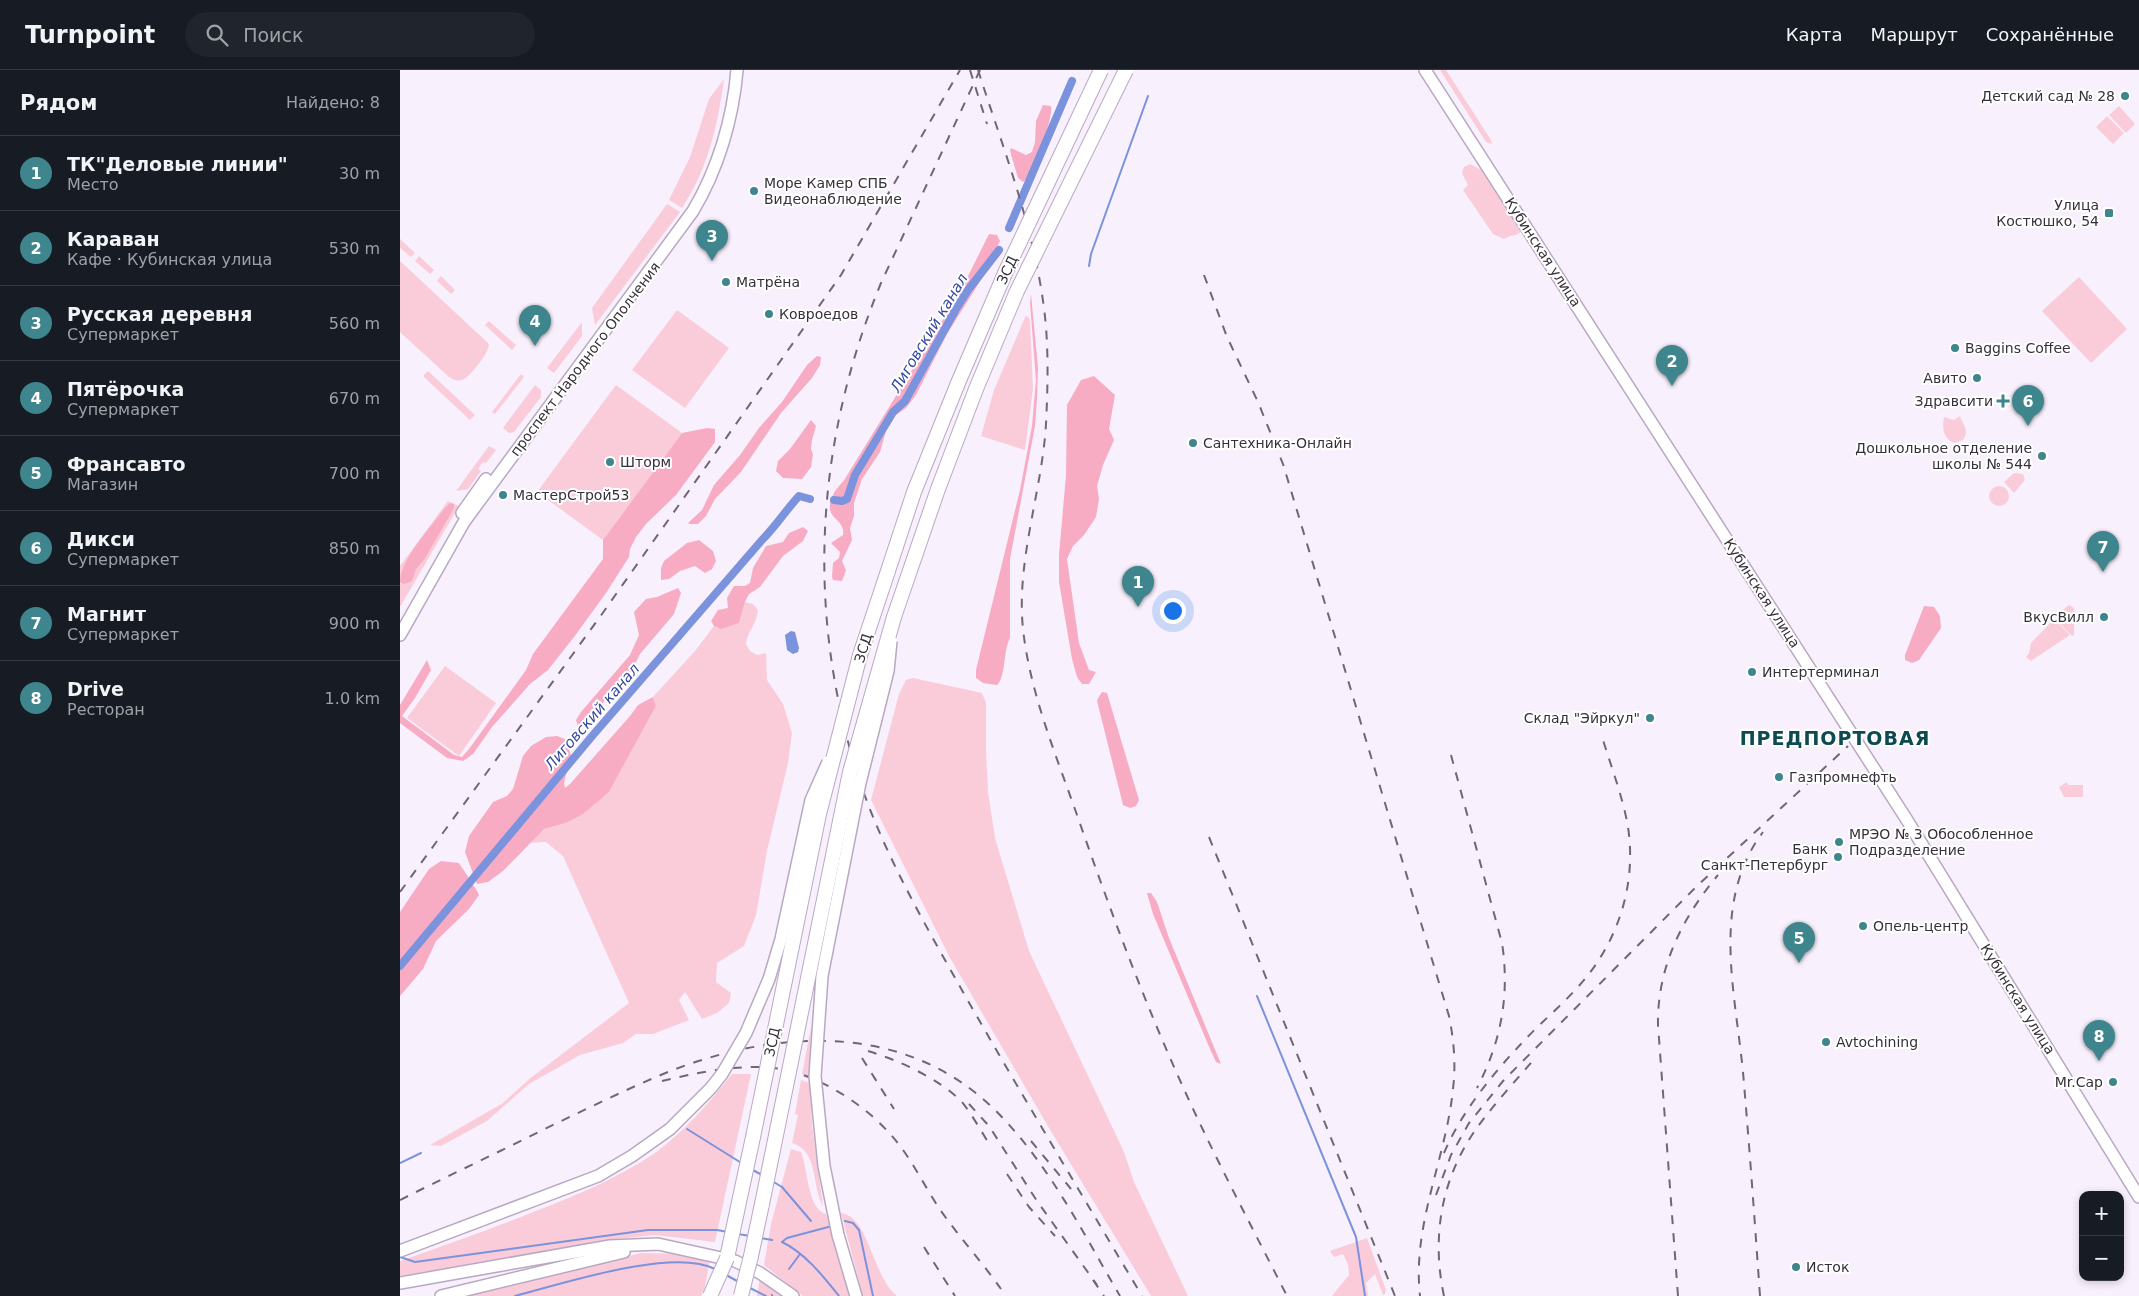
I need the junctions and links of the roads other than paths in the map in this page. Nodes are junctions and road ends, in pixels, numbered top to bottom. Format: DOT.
graph roads {
  1 [pos="730,70"];
  2 [pos="737,70"];
  3 [pos="1101,70"];
  4 [pos="1126,70"];
  5 [pos="1425,70"];
  6 [pos="1434,70"];
  7 [pos="894,617"];
  8 [pos="400,621"];
  9 [pos="400,635"];
  10 [pos="838,740"];
  11 [pos="2139,1183"];
  12 [pos="2139,1197"];
  13 [pos="678,1248"];
  14 [pos="400,1251"];
  15 [pos="751,1256"];
  16 [pos="727,1258"];
  17 [pos="400,1283"];
  18 [pos="441,1296"];
  19 [pos="710,1296"];
  20 [pos="720,1296"];
  21 [pos="741,1296"];
  22 [pos="749,1296"];
  23 [pos="793,1296"];
  24 [pos="856,1296"];
  1 -- 8 [label="main road, проспект Народного Ополчения"];
  2 -- 9 [label="main road, проспект Народного Ополчения"];
  3 -- 10 [label="highway, ЗСД, bridge"];
  4 -- 7 [label="highway, ЗСД, bridge"];
  5 -- 12 [label="main road, Кубинская улица"];
  6 -- 11 [label="main road, Кубинская улица"];
  7 -- 15 [label="highway, ЗСД, bridge"];
  7 -- 24 [label="main road, bridge"];
  10 -- 14 [label="main road, bridge"];
  10 -- 16 [label="highway, ЗСД, bridge"];
  13 -- 17 [label="main road"];
  13 -- 18 [label="main road"];
  13 -- 23 [label="main road"];
  15 -- 21 [label="highway, bridge"];
  15 -- 22 [label="highway, bridge"];
  16 -- 19 [label="highway, bridge"];
  16 -- 20 [label="highway, bridge"];
}
